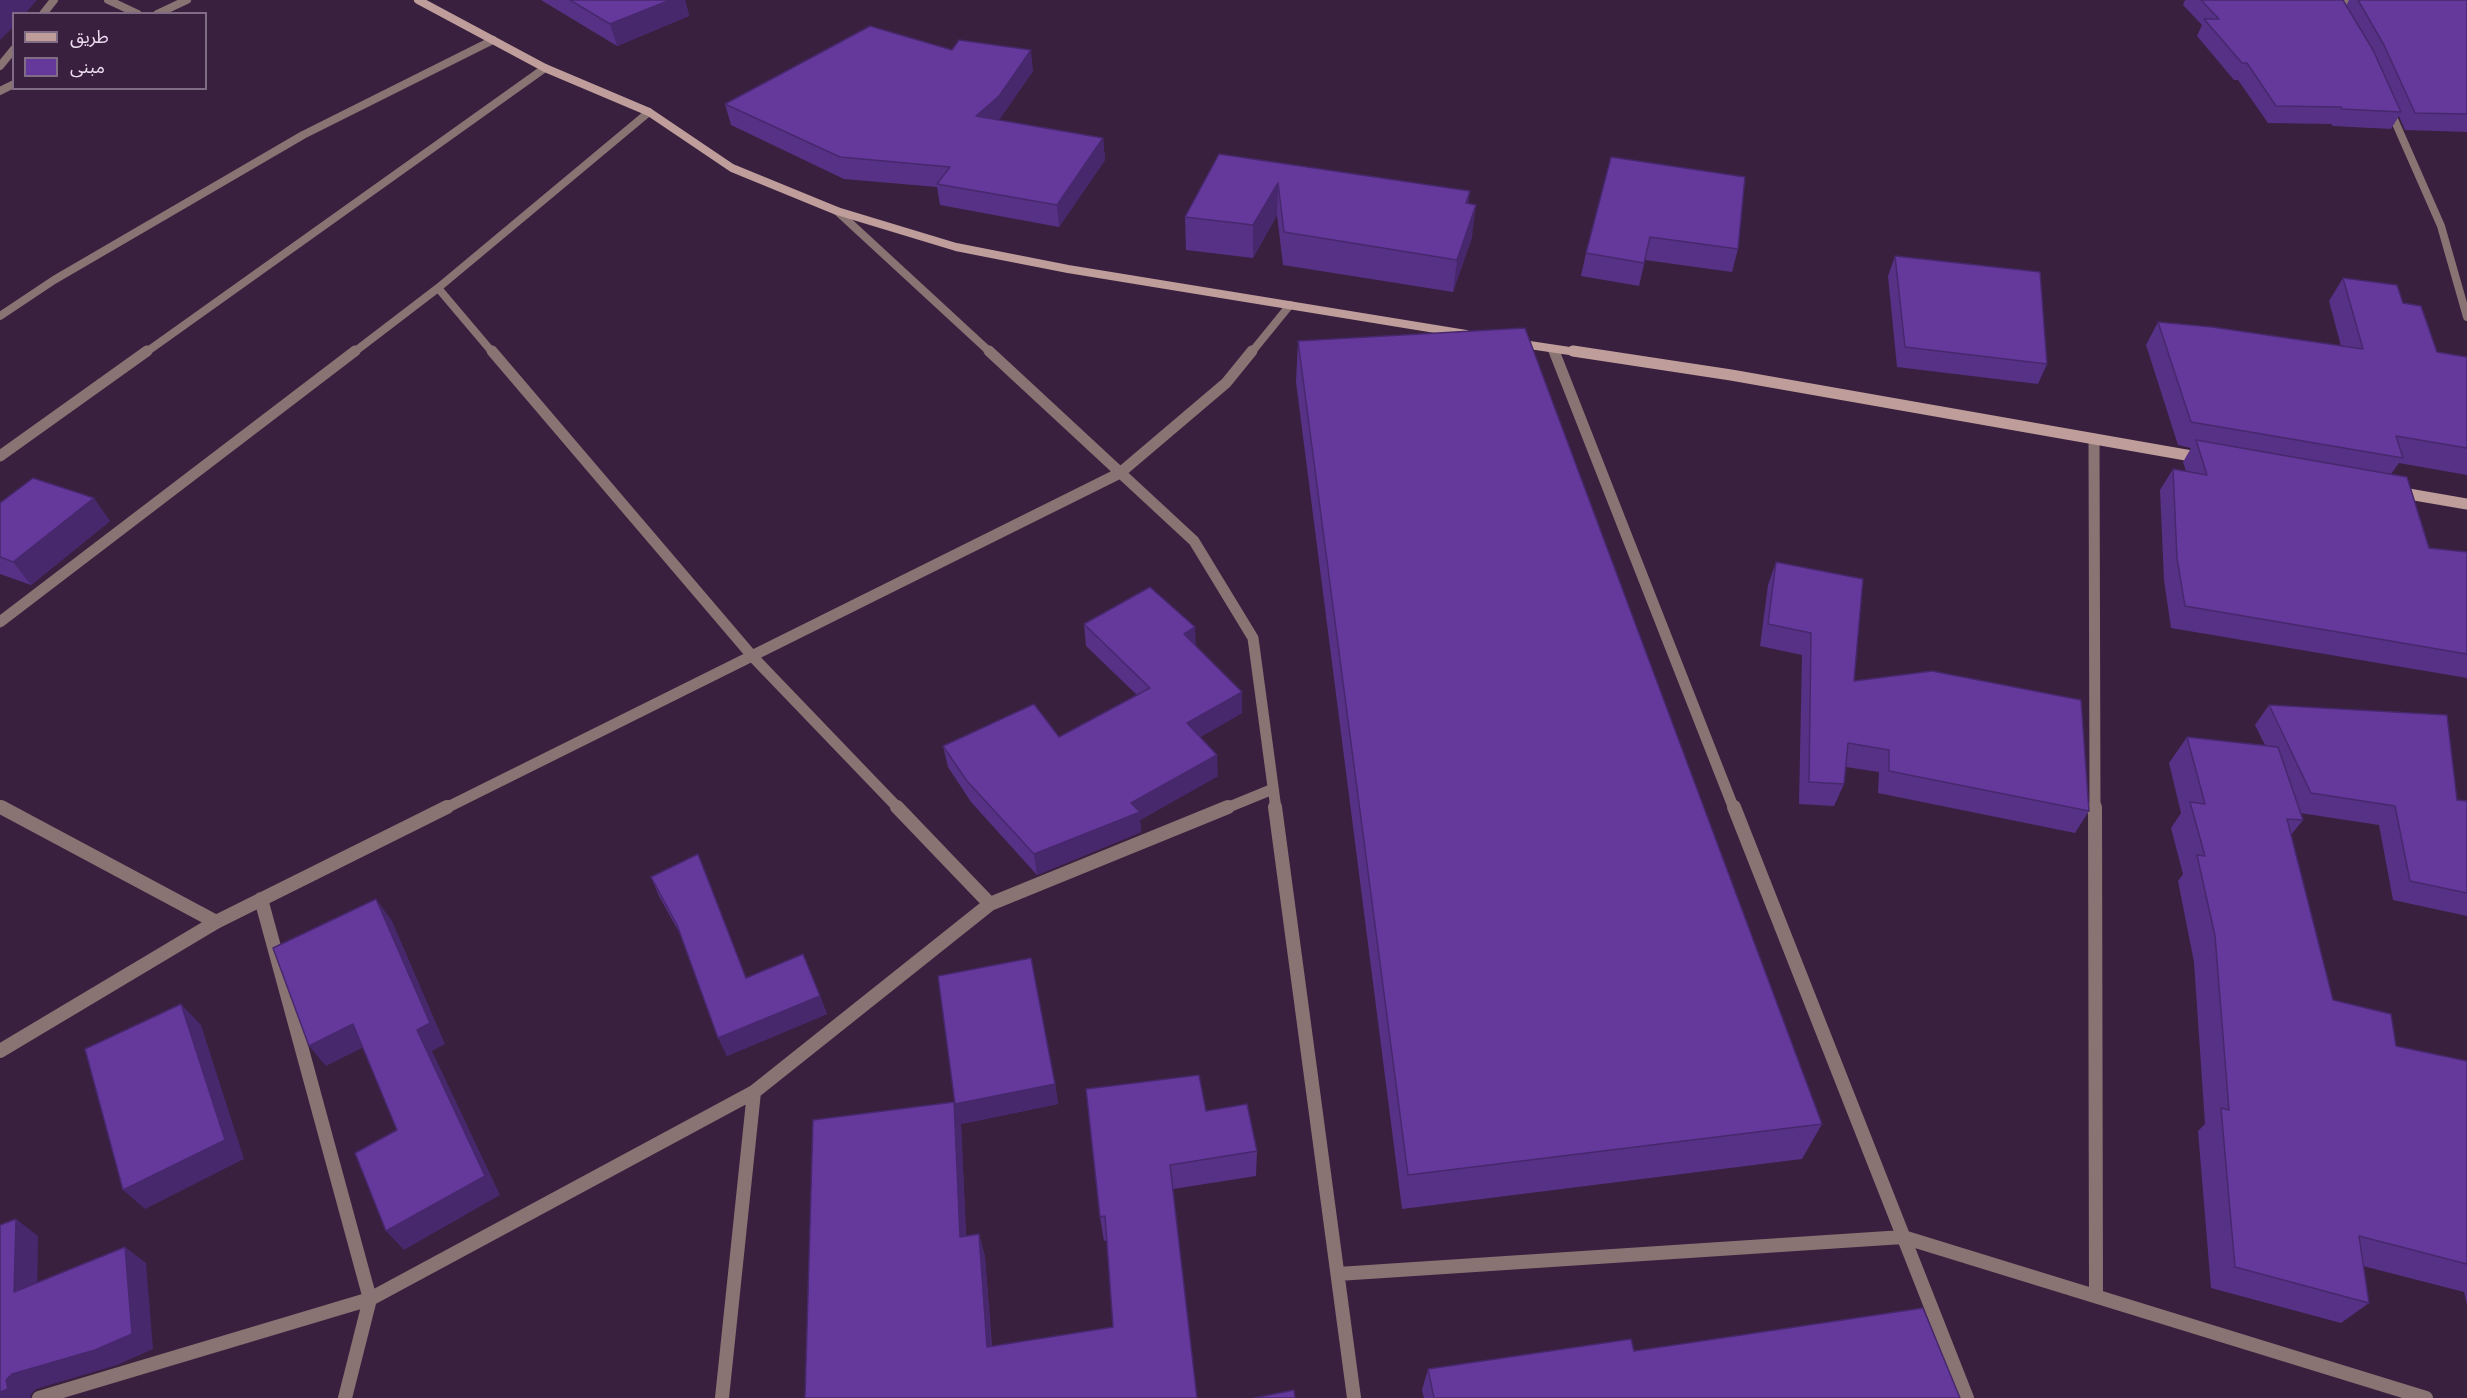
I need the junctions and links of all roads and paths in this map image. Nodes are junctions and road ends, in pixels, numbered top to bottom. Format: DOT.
graph roads {
  1 [pos="54,0"];
  2 [pos="108,0"];
  3 [pos="187,0"];
  4 [pos="418,0"];
  5 [pos="2298,0"];
  6 [pos="2332,0"];
  7 [pos="2377,4"];
  8 [pos="2338,10"];
  9 [pos="45,12"];
  10 [pos="134,12"];
  11 [pos="162,12"];
  12 [pos="493,40"];
  13 [pos="12,51"];
  14 [pos="0,66"];
  15 [pos="545,68"];
  16 [pos="2384,96"];
  17 [pos="649,112"];
  18 [pos="837,211"];
  19 [pos="438,288"];
  20 [pos="1290,305"];
  21 [pos="0,316"];
  22 [pos="2467,317"];
  23 [pos="1473,336"];
  24 [pos="1507,341"];
  25 [pos="1553,349"];
  26 [pos="2094,439"];
  27 [pos="0,456"];
  28 [pos="2211,459"];
  29 [pos="1120,473"];
  30 [pos="2385,490"];
  31 [pos="2467,504"];
  32 [pos="0,622"];
  33 [pos="753,657"];
  34 [pos="1273,789"];
  35 [pos="0,807"];
  36 [pos="261,899"];
  37 [pos="990,904"];
  38 [pos="216,922"];
  39 [pos="0,1051"];
  40 [pos="754,1092"];
  41 [pos="1903,1237"];
  42 [pos="1338,1274"];
  43 [pos="2096,1296"];
  44 [pos="370,1299"];
  45 [pos="39,1398"];
  46 [pos="345,1398"];
  47 [pos="722,1398"];
  48 [pos="1354,1398"];
  49 [pos="1967,1398"];
  50 [pos="2426,1398"];
  1 -- 9 [label="street"];
  2 -- 10 [label="street"];
  3 -- 11 [label="street"];
  4 -- 12 [label="street"];
  5 -- 6 [label="street"];
  6 -- 7 [label="street"];
  6 -- 8 [label="street"];
  12 -- 15 [label="street"];
  12 -- 21 [label="street"];
  13 -- 14 [label="street"];
  15 -- 17 [label="street"];
  15 -- 27 [label="street"];
  16 -- 22 [label="street"];
  17 -- 18 [label="street"];
  17 -- 19 [label="street"];
  18 -- 20 [label="street"];
  18 -- 29 [label="street"];
  19 -- 32 [label="street"];
  19 -- 33 [label="street"];
  20 -- 23 [label="street"];
  20 -- 29 [label="street"];
  24 -- 25 [label="street"];
  25 -- 26 [label="street"];
  25 -- 41 [label="street"];
  26 -- 28 [label="street"];
  26 -- 43 [label="street"];
  29 -- 33 [label="street"];
  29 -- 34 [label="street"];
  30 -- 31 [label="street"];
  33 -- 36 [label="street"];
  33 -- 37 [label="street"];
  34 -- 37 [label="street"];
  34 -- 42 [label="street"];
  35 -- 38 [label="street"];
  36 -- 38 [label="street"];
  36 -- 44 [label="street"];
  37 -- 40 [label="street"];
  38 -- 39 [label="street"];
  40 -- 44 [label="street"];
  40 -- 47 [label="street"];
  41 -- 42 [label="street"];
  41 -- 43 [label="street"];
  41 -- 49 [label="street"];
  42 -- 48 [label="street"];
  43 -- 50 [label="street"];
  44 -- 45 [label="street"];
  44 -- 46 [label="street"];
}
